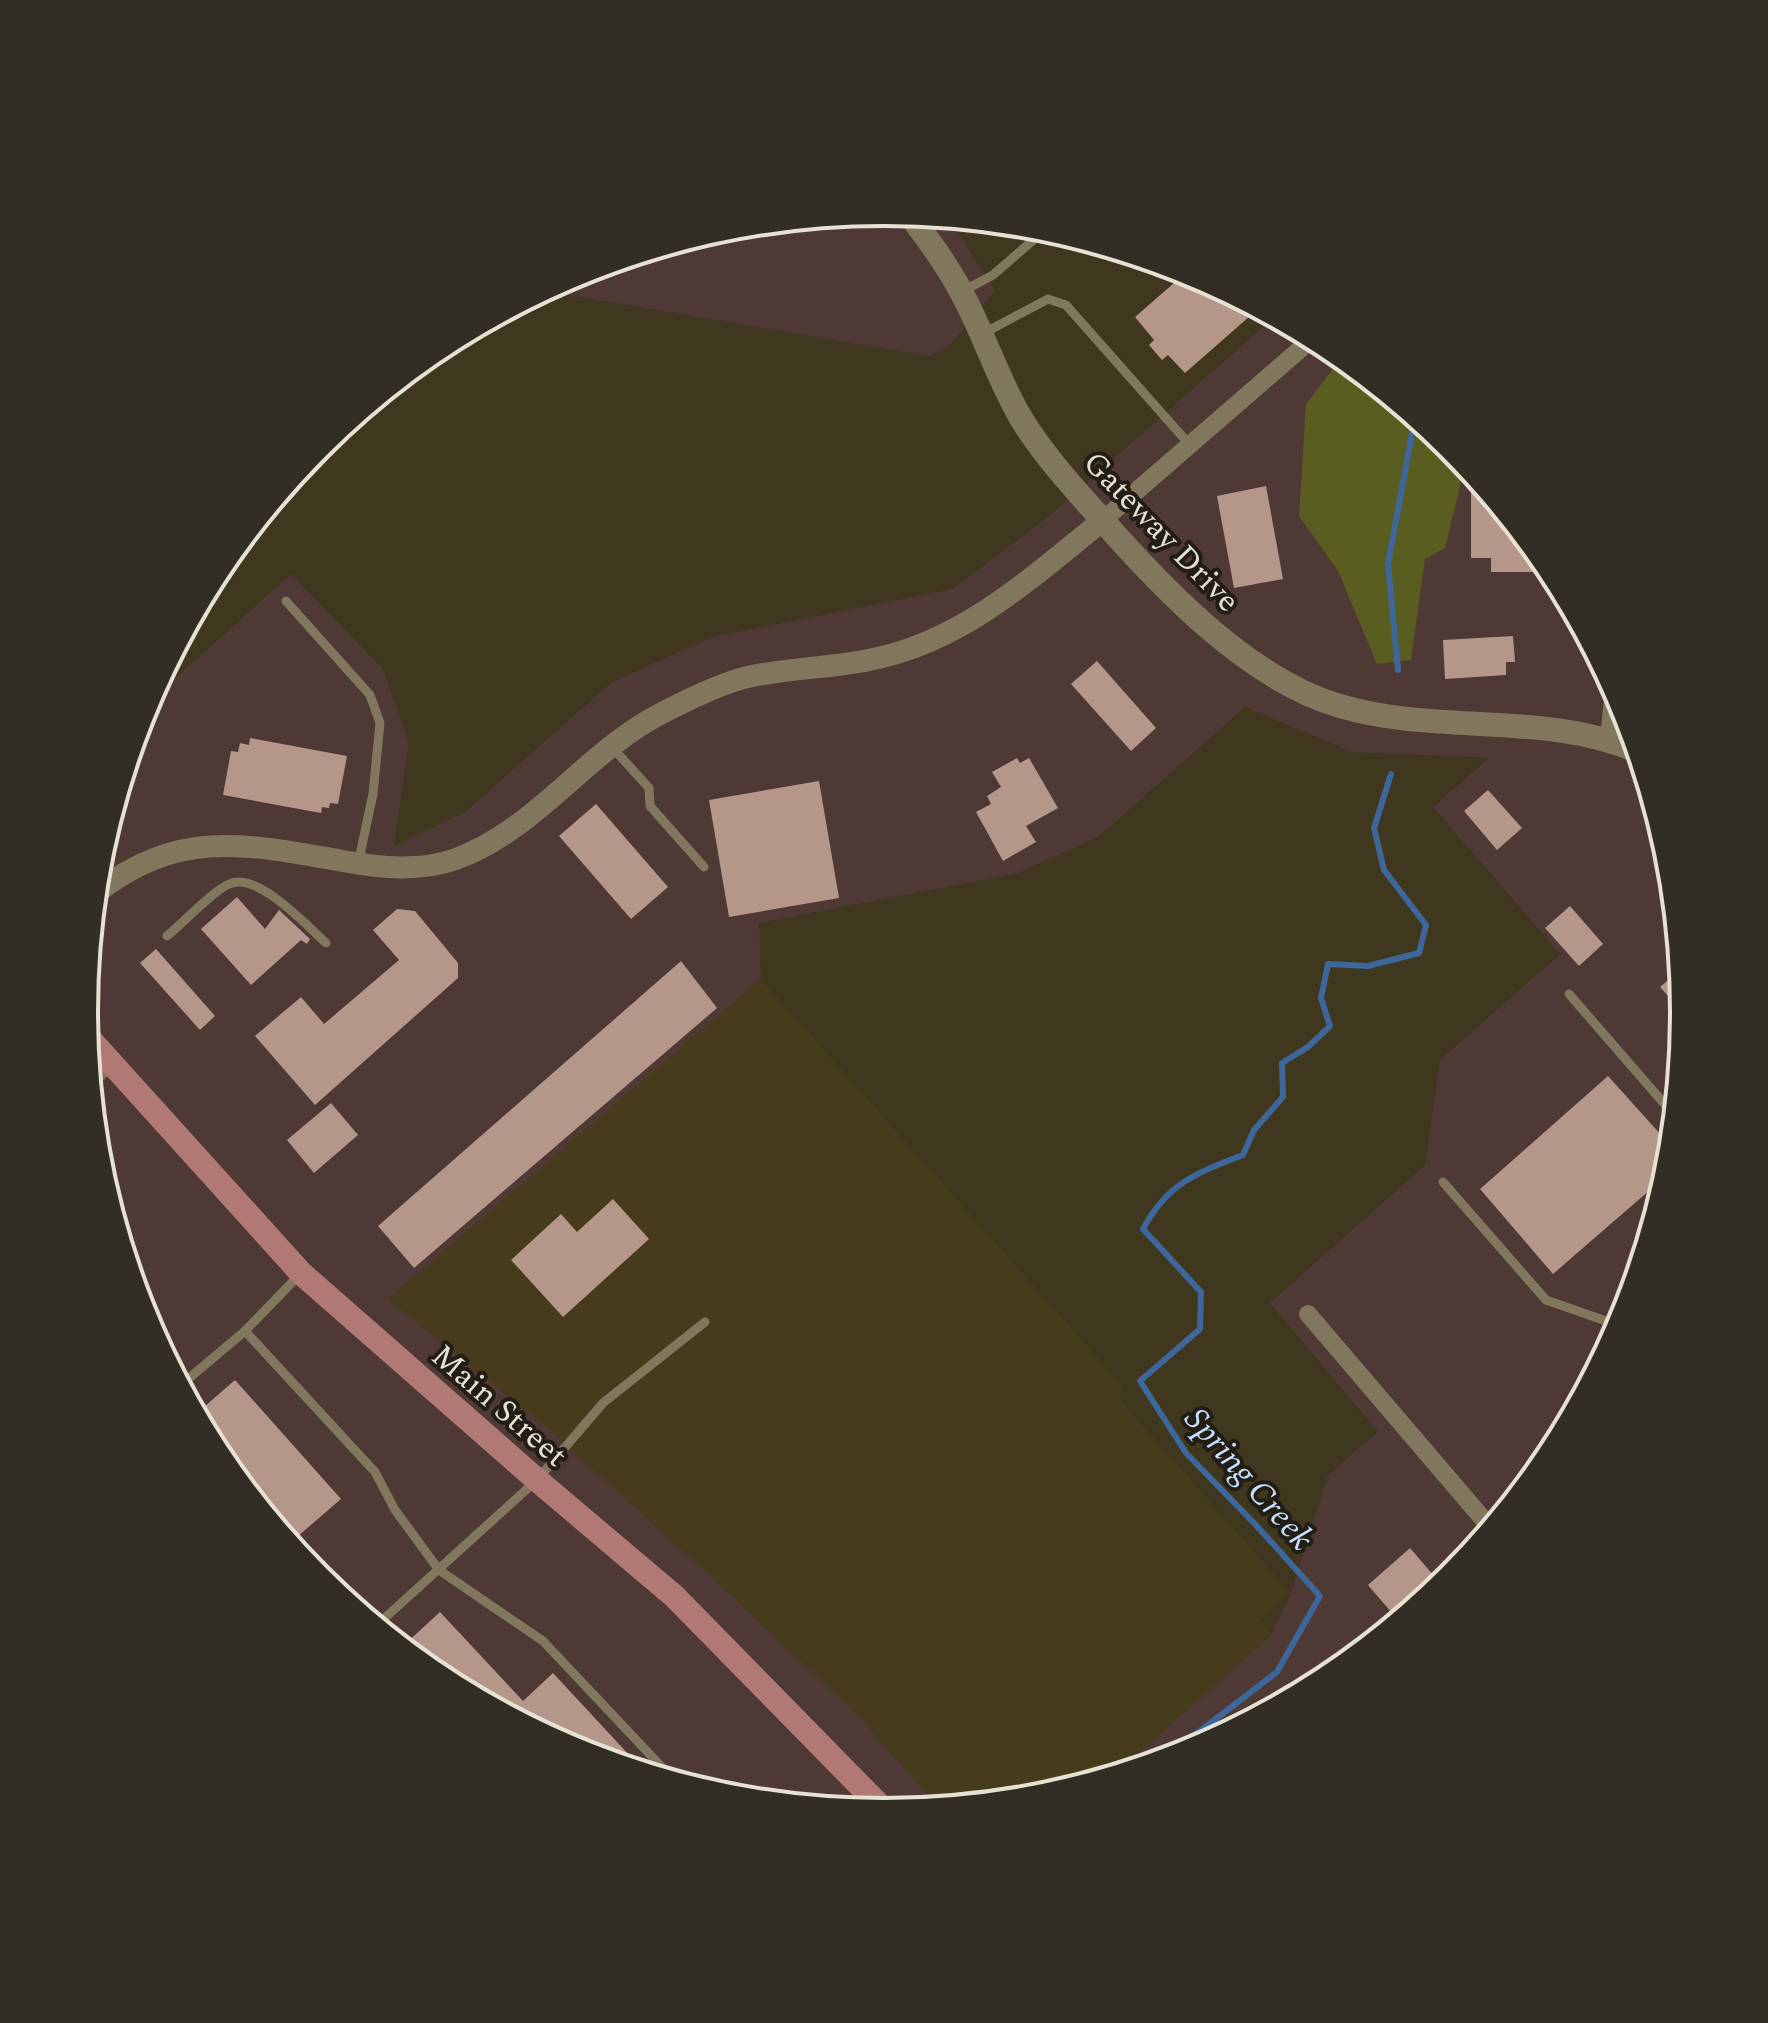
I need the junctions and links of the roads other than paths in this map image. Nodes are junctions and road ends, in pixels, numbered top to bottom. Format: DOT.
graph roads {
  1 [pos="919,227"];
  2 [pos="1032,240"];
  3 [pos="961,292"];
  4 [pos="981,334"];
  5 [pos="1303,347"];
  6 [pos="1189,444"];
  7 [pos="1102,521"];
  8 [pos="286,601"];
  9 [pos="1611,715"];
  10 [pos="1609,739"];
  11 [pos="1623,745"];
  12 [pos="611,746"];
  13 [pos="358,864"];
  14 [pos="704,867"];
  15 [pos="109,885"];
  16 [pos="167,936"];
  17 [pos="326,943"];
  18 [pos="1569,994"];
  19 [pos="100,1051"];
  20 [pos="112,1066"];
  21 [pos="101,1076"];
  22 [pos="1664,1104"];
  23 [pos="1443,1182"];
  24 [pos="301,1273"];
  25 [pos="1308,1314"];
  26 [pos="1606,1321"];
  27 [pos="705,1322"];
  28 [pos="245,1331"];
  29 [pos="189,1378"];
  30 [pos="537,1480"];
  31 [pos="1484,1520"];
  32 [pos="439,1570"];
  33 [pos="385,1618"];
  34 [pos="659,1765"];
  35 [pos="872,1798"];
  1 -- 3 [label="main road, Gateway Drive"];
  2 -- 3 [label="lane"];
  3 -- 4 [label="main road, Gateway Drive"];
  4 -- 6 [label="lane"];
  4 -- 7 [label="main road, Gateway Drive"];
  5 -- 6 [label="street"];
  6 -- 7 [label="street"];
  7 -- 10 [label="main road, Gateway Drive"];
  7 -- 12 [label="street"];
  8 -- 13 [label="lane"];
  9 -- 10 [label="street"];
  10 -- 11 [label="main road, Gateway Drive"];
  12 -- 13 [label="street"];
  12 -- 14 [label="lane"];
  13 -- 15 [label="street"];
  16 -- 17 [label="lane"];
  18 -- 22 [label="lane"];
  19 -- 20 [label="main road, Main Street"];
  20 -- 21 [label="lane"];
  20 -- 24 [label="main road, Main Street"];
  23 -- 26 [label="lane"];
  24 -- 28 [label="lane"];
  24 -- 30 [label="main road, Main Street"];
  25 -- 31 [label="street"];
  27 -- 30 [label="lane"];
  28 -- 29 [label="lane"];
  28 -- 32 [label="lane"];
  30 -- 32 [label="lane"];
  30 -- 35 [label="main road, Main Street"];
  32 -- 33 [label="lane"];
  32 -- 34 [label="lane"];
}
